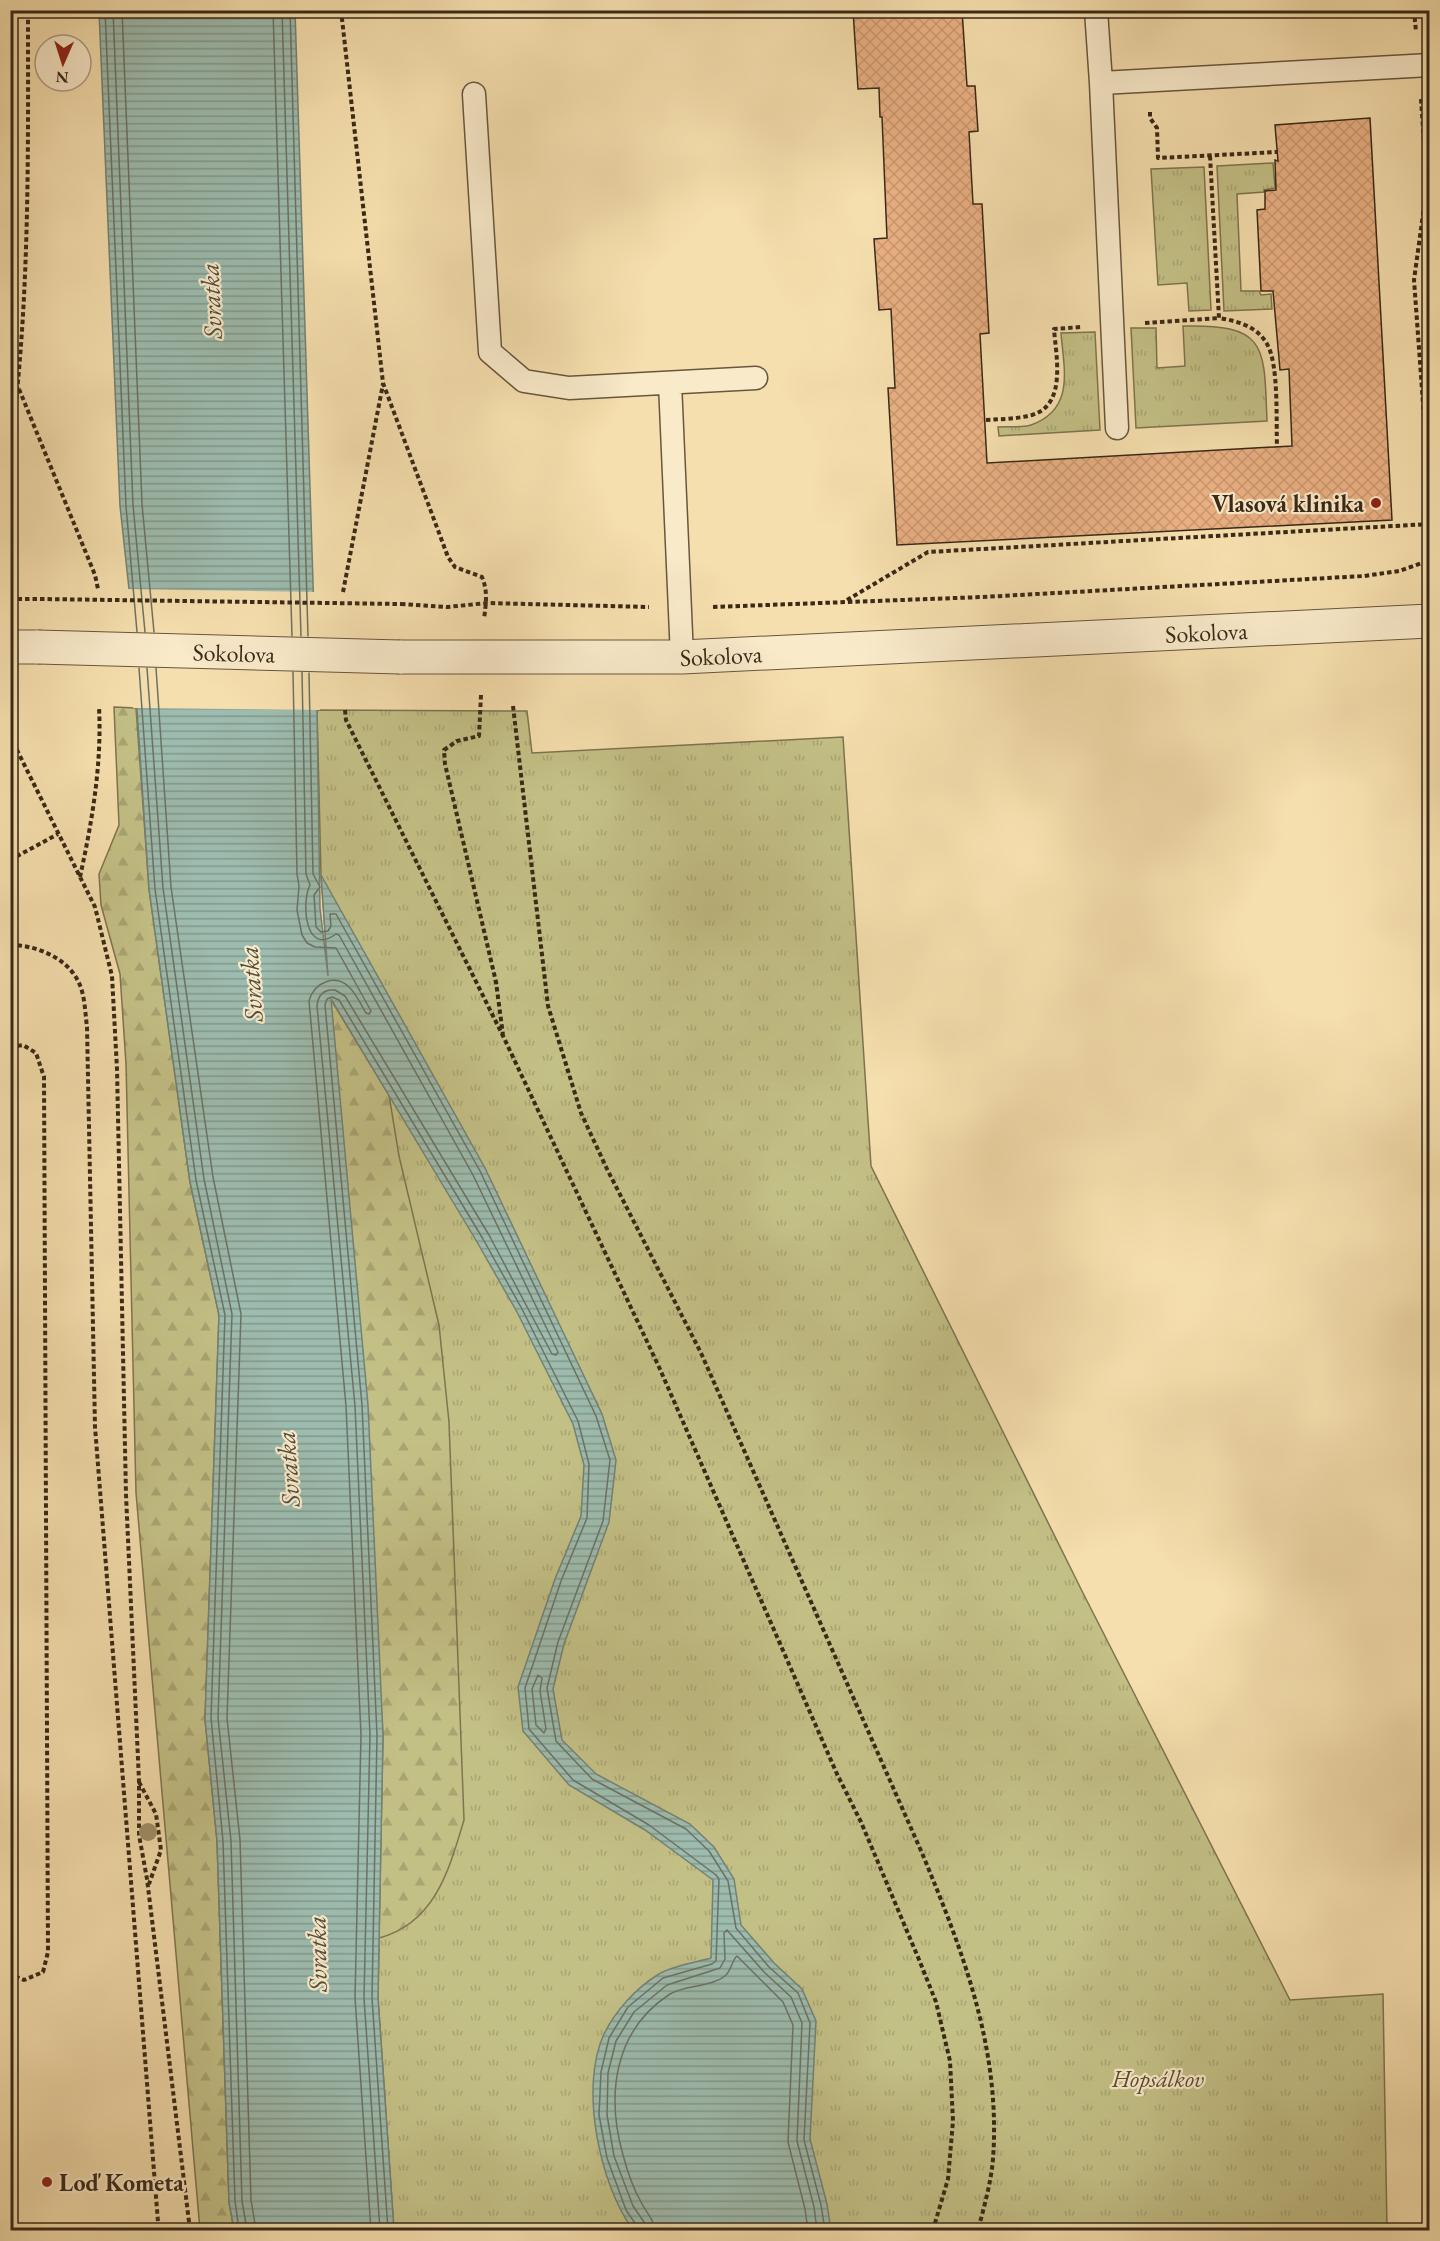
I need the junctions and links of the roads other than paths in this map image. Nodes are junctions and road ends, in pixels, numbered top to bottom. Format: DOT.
graph roads {
  1 [pos="1096,10"];
  2 [pos="1424,66"];
  3 [pos="1101,83"];
  4 [pos="474,94"];
  5 [pos="756,378"];
  6 [pos="670,383"];
  7 [pos="1117,428"];
  8 [pos="1430,621"];
  9 [pos="24,647"];
  10 [pos="682,657"];
  1 -- 3 [label="lane"];
  2 -- 3 [label="lane"];
  3 -- 7 [label="lane"];
  4 -- 6 [label="lane"];
  5 -- 6 [label="lane"];
  6 -- 10 [label="lane"];
  8 -- 10 [label="street, Sokolova"];
  9 -- 10 [label="street, Sokolova, bridge"];
}
